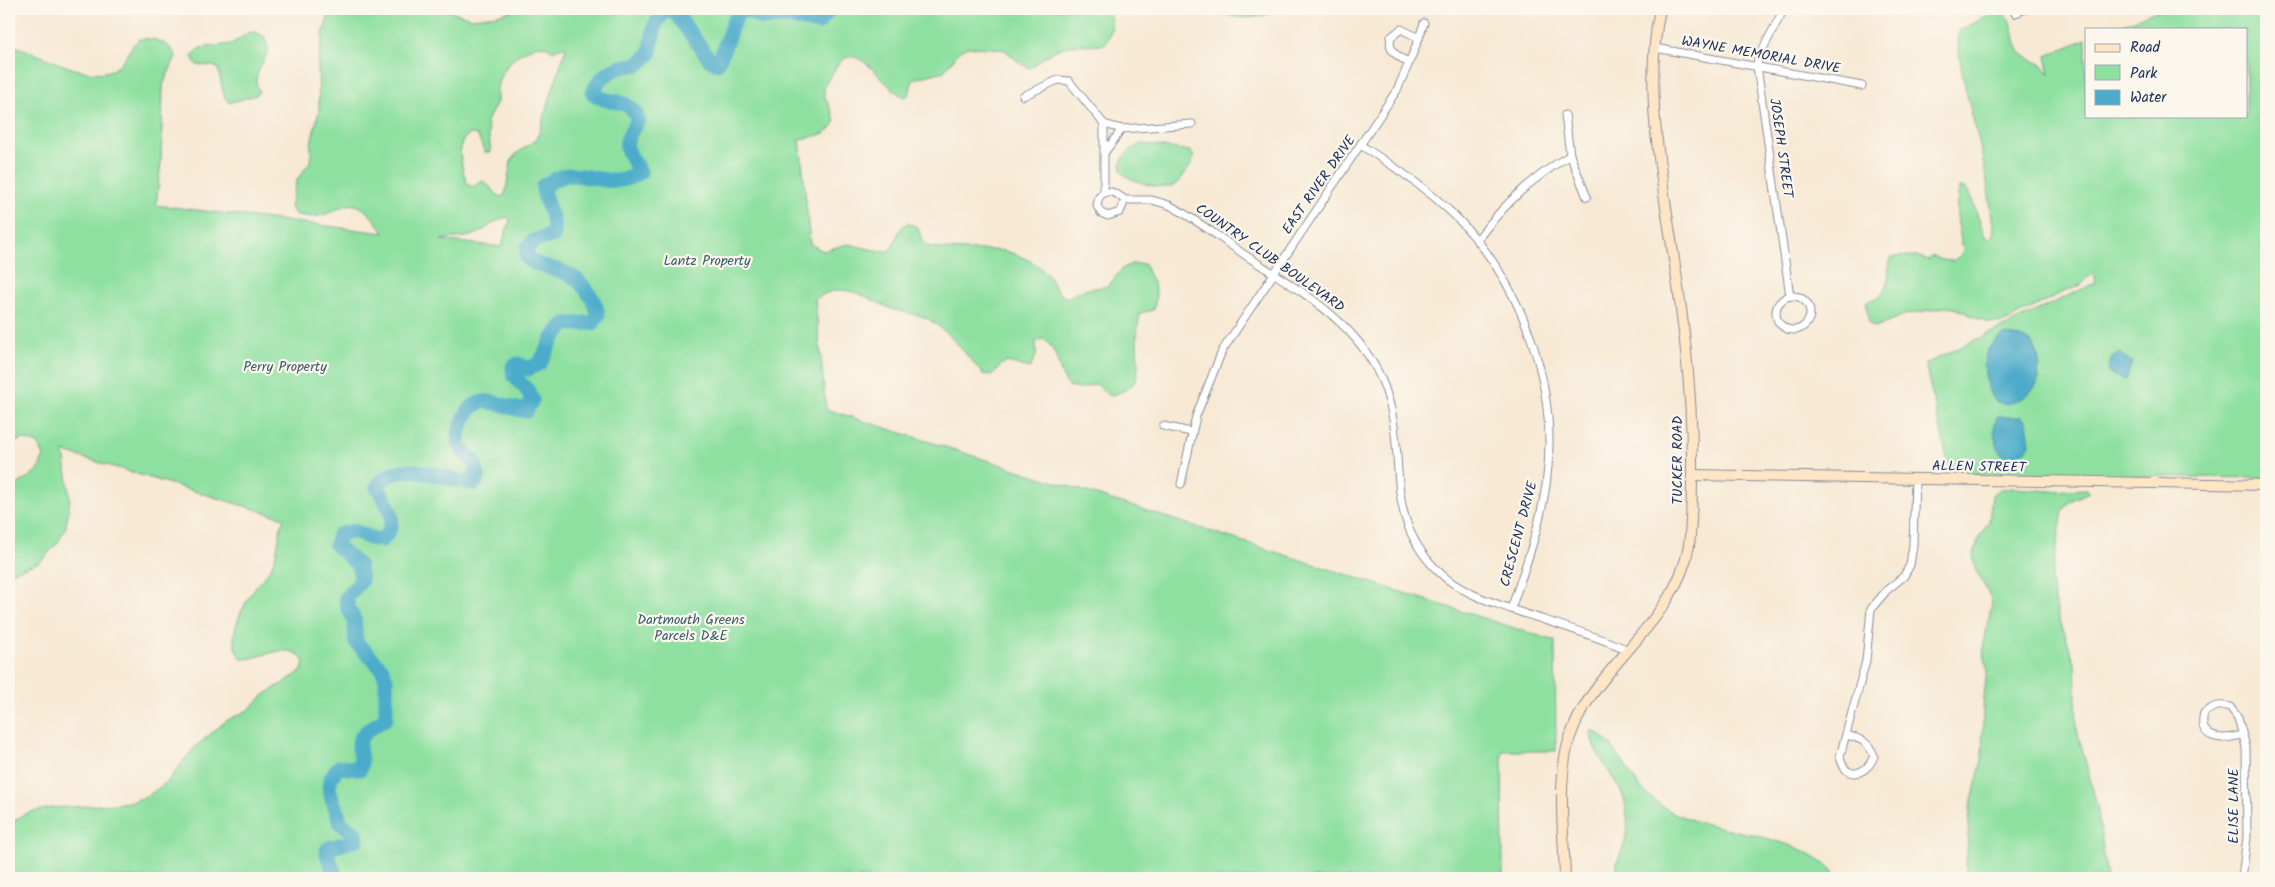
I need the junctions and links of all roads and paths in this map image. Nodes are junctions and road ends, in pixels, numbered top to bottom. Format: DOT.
graph roads {
  1 [pos="1660,9"];
  2 [pos="1784,9"];
  3 [pos="2025,9"];
  4 [pos="2014,11"];
  5 [pos="1424,23"];
  6 [pos="1419,38"];
  7 [pos="1655,48"];
  8 [pos="1409,63"];
  9 [pos="1757,66"];
  10 [pos="1862,86"];
  11 [pos="1023,96"];
  12 [pos="1565,115"];
  13 [pos="1104,124"];
  14 [pos="1192,124"];
  15 [pos="1122,129"];
  16 [pos="1362,146"];
  17 [pos="1105,152"];
  18 [pos="1570,155"];
  19 [pos="1104,193"];
  20 [pos="1587,197"];
  21 [pos="1125,200"];
  22 [pos="1477,240"];
  23 [pos="1275,273"];
  24 [pos="1790,296"];
  25 [pos="1163,426"];
  26 [pos="1191,432"];
  27 [pos="1692,475"];
  28 [pos="1915,480"];
  29 [pos="1182,484"];
  30 [pos="2266,485"];
  31 [pos="1512,609"];
  32 [pos="1628,650"];
  33 [pos="1847,735"];
  34 [pos="2241,735"];
  35 [pos="1565,878"];
  36 [pos="2242,878"];
  1 -- 7 [label="main road, TUCKER ROAD"];
  2 -- 9 [label="street, JOSEPH STREET"];
  3 -- 4 [label="street"];
  5 -- 6 [label="street, EAST RIVER DRIVE"];
  6 -- 8 [label="street, EAST RIVER DRIVE"];
  6 -- 8 [label="street"];
  7 -- 9 [label="street, WAYNE MEMORIAL DRIVE"];
  7 -- 27 [label="main road, TUCKER ROAD"];
  8 -- 16 [label="street, EAST RIVER DRIVE"];
  9 -- 10 [label="street, WAYNE MEMORIAL DRIVE"];
  9 -- 24 [label="street, JOSEPH STREET"];
  11 -- 13 [label="street"];
  12 -- 18 [label="street"];
  13 -- 15 [label="street"];
  13 -- 17 [label="street"];
  14 -- 15 [label="street"];
  15 -- 17 [label="street"];
  16 -- 22 [label="street, CRESCENT DRIVE"];
  16 -- 23 [label="street, EAST RIVER DRIVE"];
  17 -- 19 [label="street"];
  18 -- 20 [label="street"];
  18 -- 22 [label="street"];
  19 -- 21 [label="street, COUNTRY CLUB BOULEVARD"];
  19 -- 21 [label="street"];
  21 -- 23 [label="street, COUNTRY CLUB BOULEVARD"];
  22 -- 31 [label="street, CRESCENT DRIVE"];
  23 -- 26 [label="street, EAST RIVER DRIVE"];
  23 -- 31 [label="street, COUNTRY CLUB BOULEVARD"];
  24 -- 24 [label="street"];
  25 -- 26 [label="street"];
  26 -- 29 [label="street, EAST RIVER DRIVE"];
  27 -- 28 [label="main road, ALLEN STREET"];
  27 -- 32 [label="main road, TUCKER ROAD"];
  28 -- 30 [label="main road, ALLEN STREET"];
  28 -- 33 [label="street"];
  31 -- 32 [label="street, COUNTRY CLUB BOULEVARD"];
  32 -- 35 [label="main road, TUCKER ROAD"];
  33 -- 33 [label="street"];
  34 -- 34 [label="street, ELISE LANE"];
  34 -- 36 [label="street, ELISE LANE"];
}
